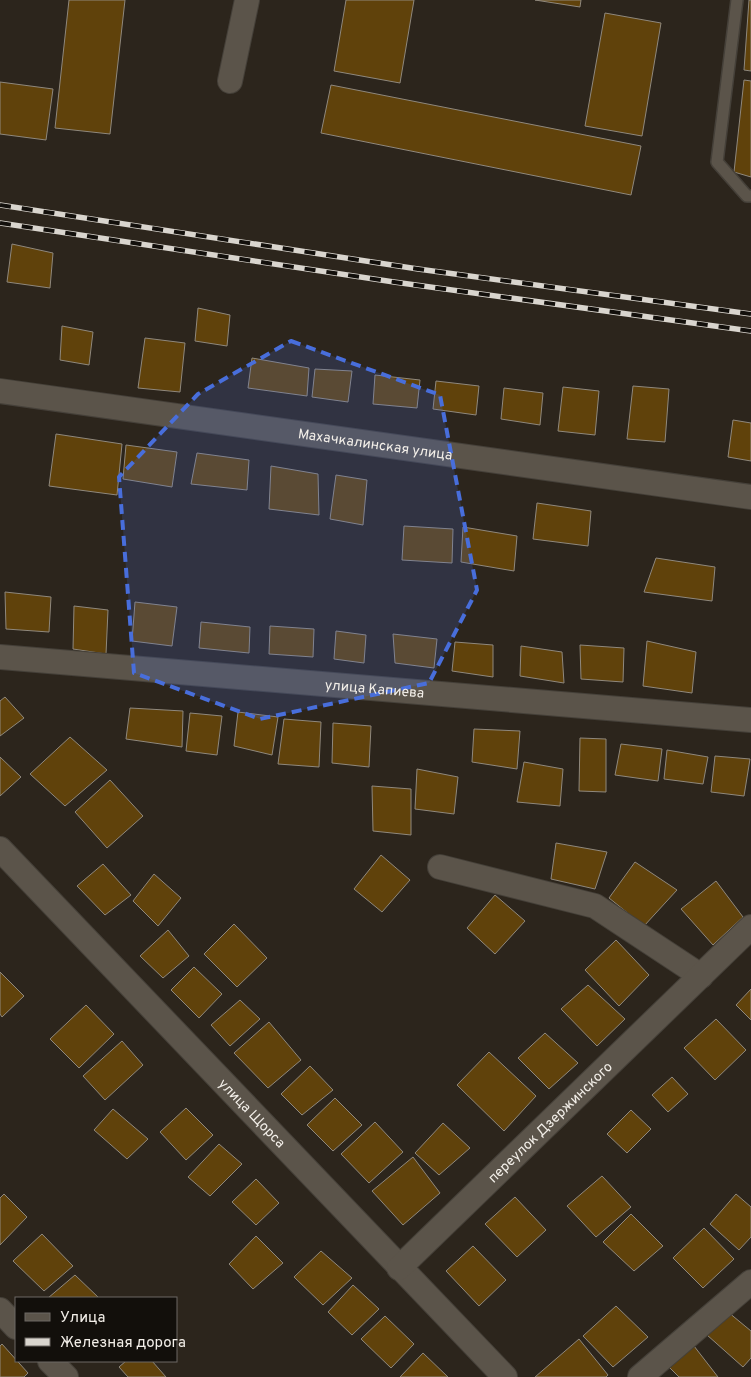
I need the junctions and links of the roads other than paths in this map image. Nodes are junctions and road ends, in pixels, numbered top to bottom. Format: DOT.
graph roads {
  1 [pos="247,0"];
  2 [pos="737,0"];
  3 [pos="230,81"];
  4 [pos="751,196"];
  5 [pos="0,391"];
  6 [pos="751,497"];
  7 [pos="0,657"];
  8 [pos="751,720"];
  9 [pos="0,849"];
  10 [pos="440,867"];
  11 [pos="751,927"];
  12 [pos="701,976"];
  13 [pos="399,1268"];
  14 [pos="751,1282"];
  15 [pos="0,1310"];
  16 [pos="15,1326"];
  17 [pos="51,1362"];
  18 [pos="66,1377"];
  19 [pos="505,1377"];
  20 [pos="640,1377"];
  1 -- 3 [label="street"];
  2 -- 4 [label="lane"];
  5 -- 6 [label="street, Махачкалинская улица"];
  7 -- 8 [label="street, улица Капиева"];
  9 -- 13 [label="street, улица Щорса"];
  10 -- 12 [label="street"];
  11 -- 12 [label="street, переулок Дзержинского"];
  12 -- 13 [label="street, переулок Дзержинского"];
  13 -- 19 [label="street, улица Щорса"];
  14 -- 20 [label="street"];
  15 -- 16 [label="street"];
  17 -- 18 [label="street"];
}
